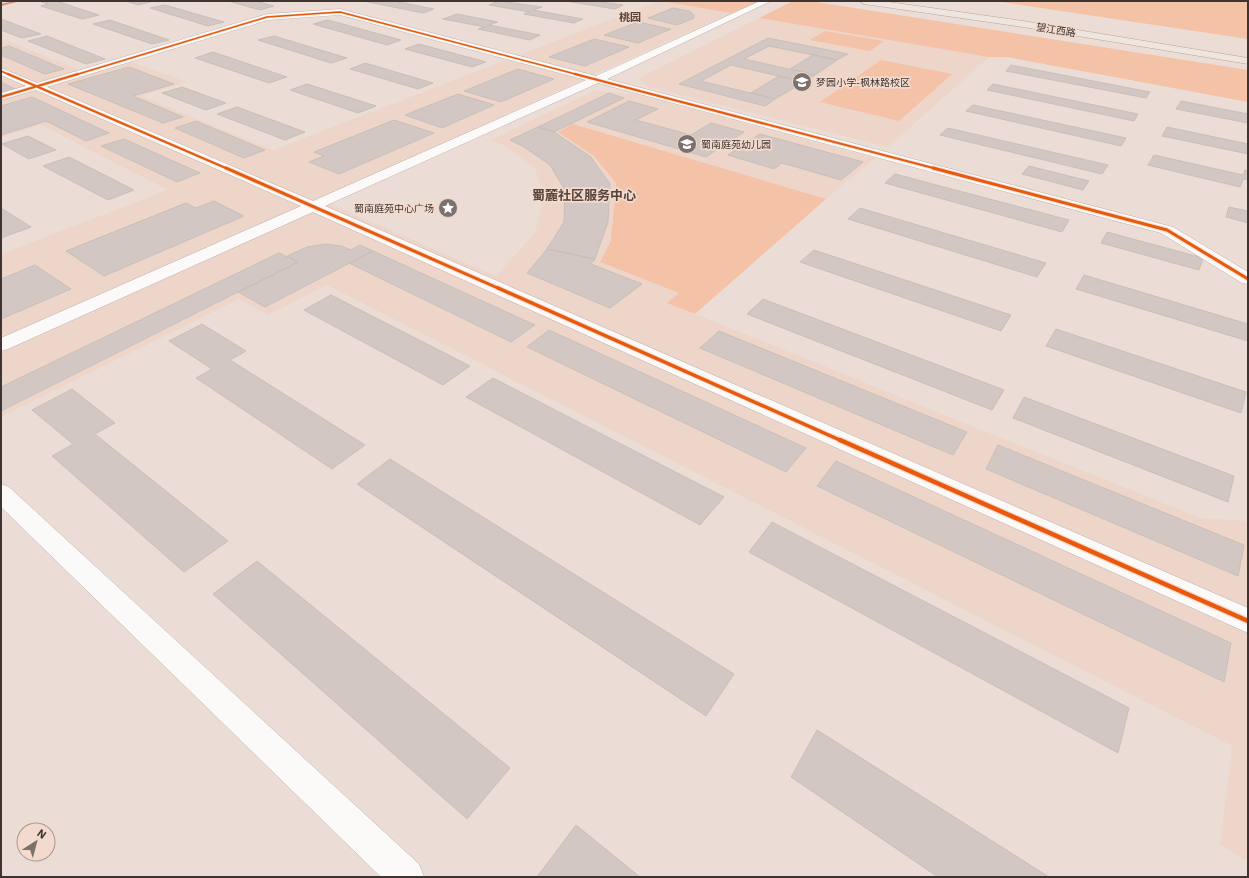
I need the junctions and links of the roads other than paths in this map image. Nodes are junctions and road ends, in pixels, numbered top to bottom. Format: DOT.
graph roads {
  1 [pos="767,1"];
  2 [pos="864,1"];
  3 [pos="913,1"];
  4 [pos="1248,52"];
  5 [pos="1248,61"];
  6 [pos="1,71"];
  7 [pos="596,79"];
  8 [pos="37,86"];
  9 [pos="1,98"];
  10 [pos="313,206"];
  11 [pos="1248,279"];
  12 [pos="1,345"];
  13 [pos="1,493"];
  14 [pos="1248,621"];
  15 [pos="406,877"];
  1 -- 7 [label="street"];
  2 -- 5 [label="main road, 望江西路"];
  3 -- 4 [label="main road, 望江西路"];
  6 -- 8 [label="street"];
  7 -- 8 [label="street"];
  7 -- 10 [label="street"];
  7 -- 11 [label="street"];
  8 -- 9 [label="street"];
  8 -- 10 [label="street"];
  10 -- 12 [label="street"];
  10 -- 14 [label="street"];
  13 -- 15 [label="street"];
}
